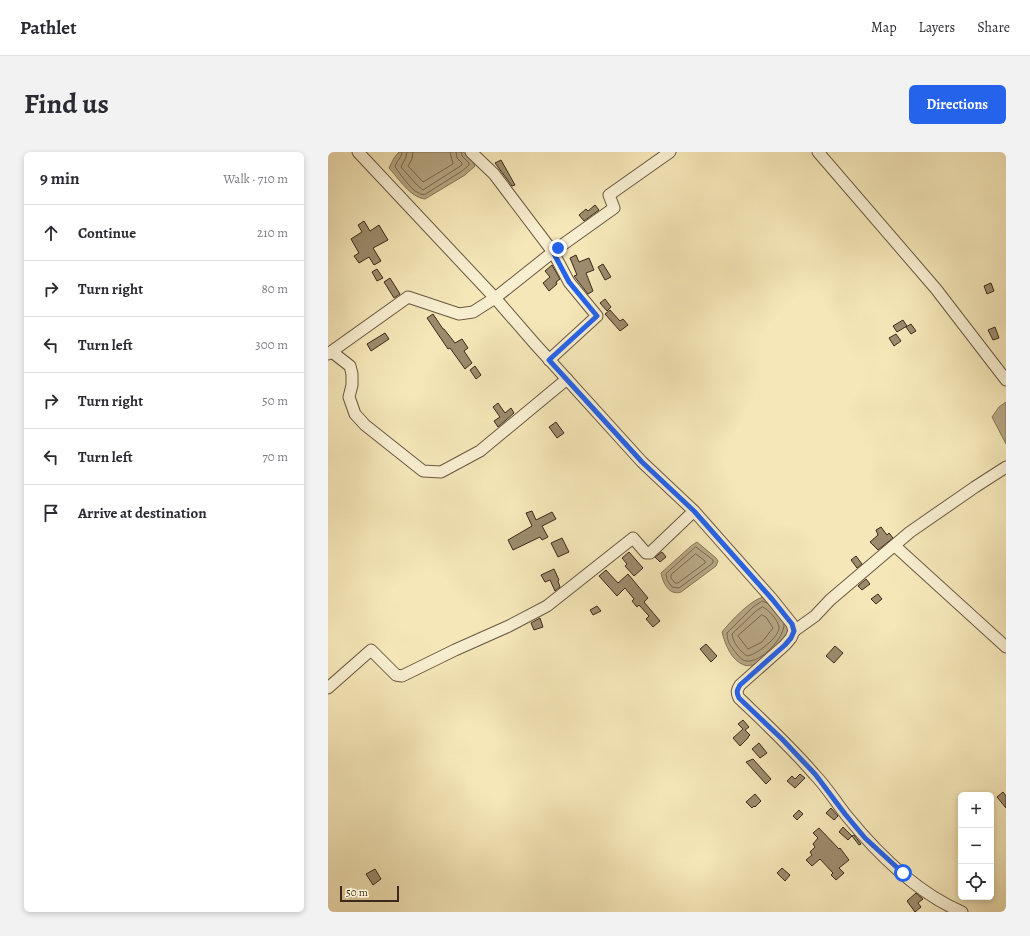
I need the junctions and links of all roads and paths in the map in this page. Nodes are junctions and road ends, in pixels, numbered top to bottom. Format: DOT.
graph roads {
  1 [pos="358,152"];
  2 [pos="471,152"];
  3 [pos="670,152"];
  4 [pos="818,152"];
  5 [pos="553,252"];
  6 [pos="496,298"];
  7 [pos="330,353"];
  8 [pos="549,360"];
  9 [pos="567,379"];
  10 [pos="1006,380"];
  11 [pos="1006,467"];
  12 [pos="694,511"];
  13 [pos="895,546"];
  14 [pos="794,631"];
  15 [pos="1006,647"];
  16 [pos="328,688"];
  17 [pos="962,912"];
  1 -- 6 [label="street"];
  2 -- 5 [label="street"];
  3 -- 5 [label="street"];
  4 -- 10 [label="street"];
  5 -- 6 [label="street"];
  5 -- 8 [label="street"];
  6 -- 7 [label="street"];
  6 -- 8 [label="street"];
  7 -- 9 [label="street"];
  8 -- 9 [label="street"];
  9 -- 12 [label="street"];
  11 -- 13 [label="street"];
  12 -- 14 [label="street"];
  12 -- 16 [label="street"];
  13 -- 14 [label="street"];
  13 -- 15 [label="street"];
  14 -- 17 [label="street"];
}
